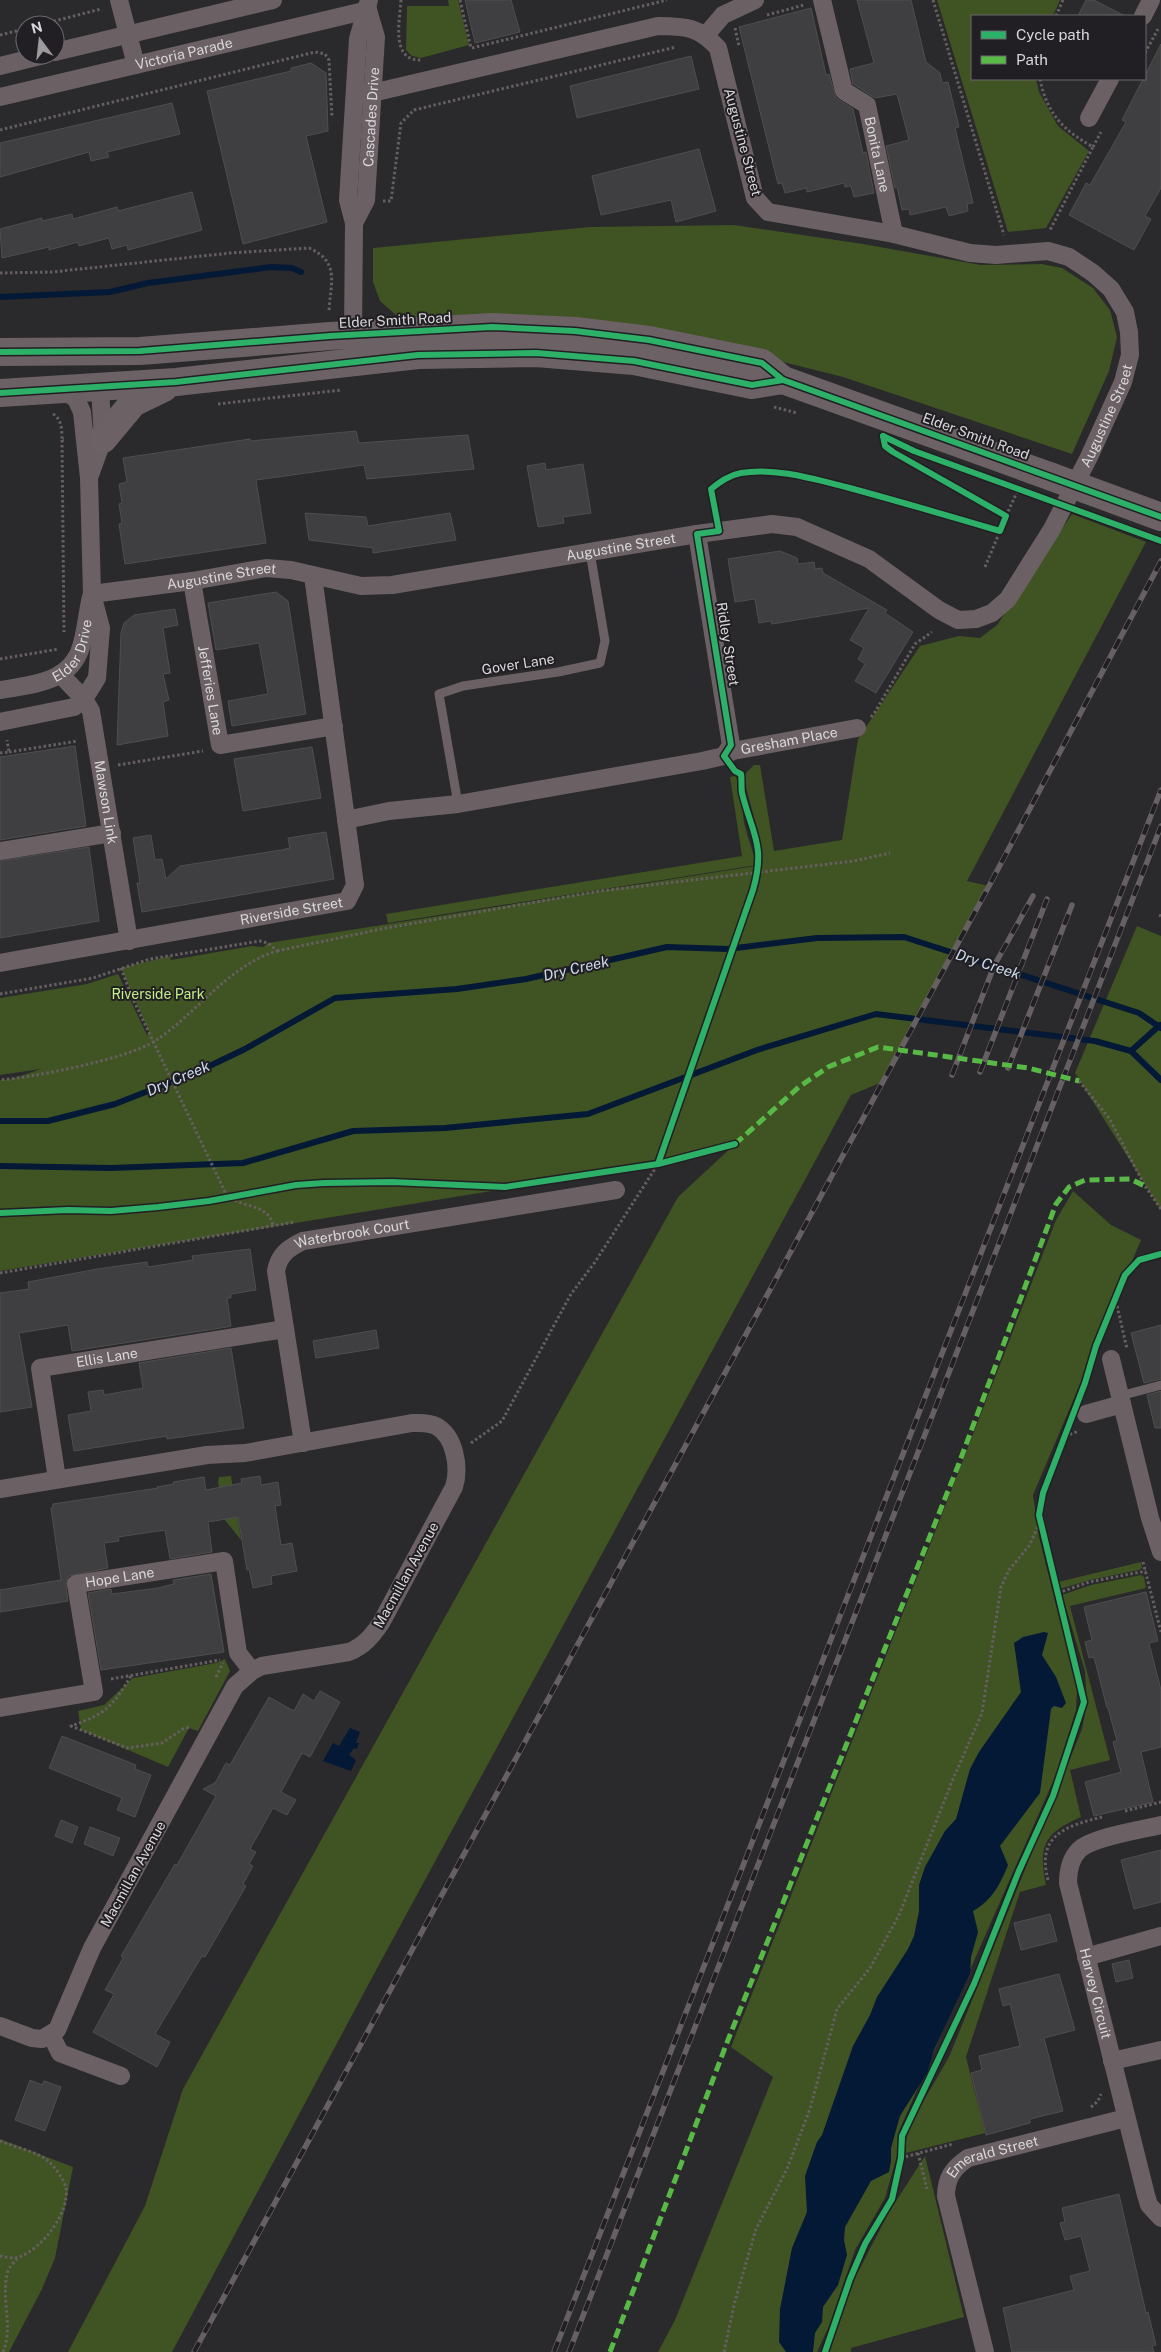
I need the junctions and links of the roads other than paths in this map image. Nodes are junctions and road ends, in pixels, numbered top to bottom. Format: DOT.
graph roads {
  1 [pos="273,0"];
  2 [pos="1151,0"];
  3 [pos="814,2"];
  4 [pos="112,4"];
  5 [pos="368,5"];
  6 [pos="758,8"];
  7 [pos="1144,15"];
  8 [pos="128,35"];
  9 [pos="706,35"];
  10 [pos="65,50"];
  11 [pos="15,62"];
  12 [pos="136,65"];
  13 [pos="0,66"];
  14 [pos="1109,80"];
  15 [pos="373,93"];
  16 [pos="0,97"];
  17 [pos="355,97"];
  18 [pos="1089,118"];
  19 [pos="354,223"];
  20 [pos="894,234"];
  21 [pos="353,334"];
  22 [pos="0,352"];
  23 [pos="418,355"];
  24 [pos="0,357"];
  25 [pos="783,380"];
  26 [pos="176,382"];
  27 [pos="100,388"];
  28 [pos="0,393"];
  29 [pos="57,401"];
  30 [pos="103,439"];
  31 [pos="88,478"];
  32 [pos="1161,517"];
  33 [pos="697,534"];
  34 [pos="590,552"];
  35 [pos="313,576"];
  36 [pos="192,581"];
  37 [pos="92,594"];
  38 [pos="60,674"];
  39 [pos="0,690"];
  40 [pos="84,699"];
  41 [pos="334,726"];
  42 [pos="857,728"];
  43 [pos="3,729"];
  44 [pos="724,756"];
  45 [pos="458,804"];
  46 [pos="346,820"];
  47 [pos="112,833"];
  48 [pos="0,851"];
  49 [pos="129,941"];
  50 [pos="0,963"];
  51 [pos="616,1190"];
  52 [pos="285,1329"];
  53 [pos="1111,1359"];
  54 [pos="1161,1385"];
  55 [pos="1121,1400"];
  56 [pos="1084,1422"];
  57 [pos="304,1442"];
  58 [pos="57,1479"];
  59 [pos="0,1489"];
  60 [pos="1161,1552"];
  61 [pos="252,1670"];
  62 [pos="0,1708"];
  63 [pos="1161,1825"];
  64 [pos="1161,1936"];
  65 [pos="1086,1957"];
  66 [pos="0,2026"];
  67 [pos="51,2035"];
  68 [pos="1161,2050"];
  69 [pos="1112,2061"];
  70 [pos="121,2076"];
  71 [pos="1126,2118"];
  72 [pos="1161,2218"];
  73 [pos="985,2352"];
  1 -- 8 [label="street"];
  2 -- 7 [label="street"];
  3 -- 20 [label="street, Bonita Lane"];
  4 -- 8 [label="street"];
  5 -- 12 [label="street, Victoria Parade"];
  5 -- 15 [label="street, Cascades Drive"];
  5 -- 17 [label="street, Cascades Drive"];
  6 -- 9 [label="street"];
  8 -- 10 [label="street"];
  8 -- 12 [label="street"];
  9 -- 15 [label="street"];
  9 -- 20 [label="street, Augustine Street"];
  11 -- 13 [label="street"];
  12 -- 16 [label="street, Victoria Parade"];
  14 -- 18 [label="street"];
  15 -- 17 [label="street"];
  15 -- 19 [label="street, Cascades Drive"];
  17 -- 19 [label="street, Cascades Drive"];
  19 -- 21 [label="street, Cascades Drive"];
  20 -- 33 [label="street, Augustine Street"];
  21 -- 22 [label="main road, Elder Smith Road"];
  21 -- 23 [label="main road"];
  21 -- 25 [label="main road, Elder Smith Road"];
  23 -- 25 [label="main road, Elder Smith Road"];
  23 -- 26 [label="main road, Elder Smith Road"];
  24 -- 27 [label="main road"];
  25 -- 32 [label="main road, Elder Smith Road, bridge"];
  26 -- 27 [label="main road, Elder Smith Road"];
  26 -- 30 [label="main road"];
  27 -- 29 [label="main road, Elder Smith Road"];
  27 -- 30 [label="street, Elder Drive"];
  28 -- 29 [label="main road, Elder Smith Road"];
  29 -- 31 [label="street, Elder Drive"];
  30 -- 31 [label="street, Elder Drive"];
  31 -- 37 [label="street, Elder Drive"];
  33 -- 34 [label="street, Augustine Street"];
  33 -- 44 [label="street, Ridley Street"];
  34 -- 35 [label="street, Augustine Street"];
  34 -- 45 [label="lane, Gover Lane"];
  35 -- 36 [label="street, Augustine Street"];
  35 -- 41 [label="street, Riverside Street"];
  36 -- 37 [label="street, Augustine Street"];
  36 -- 41 [label="street, Jefferies Lane"];
  37 -- 38 [label="street, Elder Drive"];
  37 -- 40 [label="street, Elder Drive"];
  38 -- 39 [label="street, Elder Drive"];
  38 -- 40 [label="street, Mawson Link"];
  40 -- 43 [label="street, Elder Drive"];
  40 -- 47 [label="street, Mawson Link"];
  41 -- 46 [label="street, Riverside Street"];
  42 -- 44 [label="street, Gresham Place"];
  44 -- 45 [label="street"];
  45 -- 46 [label="street"];
  46 -- 49 [label="street, Riverside Street"];
  47 -- 48 [label="street"];
  47 -- 49 [label="street, Mawson Link"];
  49 -- 50 [label="street, Riverside Street"];
  51 -- 52 [label="street, Waterbrook Court"];
  52 -- 57 [label="street, Waterbrook Court"];
  52 -- 58 [label="street, Ellis Lane"];
  53 -- 55 [label="street"];
  54 -- 55 [label="lane"];
  55 -- 56 [label="street"];
  55 -- 60 [label="street"];
  57 -- 58 [label="street, Macmillan Avenue"];
  57 -- 61 [label="street, Macmillan Avenue"];
  58 -- 59 [label="street, Macmillan Avenue"];
  61 -- 62 [label="street, Hope Lane"];
  61 -- 67 [label="street, Macmillan Avenue"];
  63 -- 65 [label="street, Harvey Circuit"];
  64 -- 65 [label="street"];
  65 -- 69 [label="street, Harvey Circuit"];
  66 -- 67 [label="street"];
  67 -- 70 [label="street"];
  68 -- 69 [label="street"];
  69 -- 71 [label="street, Harvey Circuit"];
  71 -- 72 [label="street, Harvey Circuit"];
  71 -- 73 [label="street, Emerald Street"];
}
